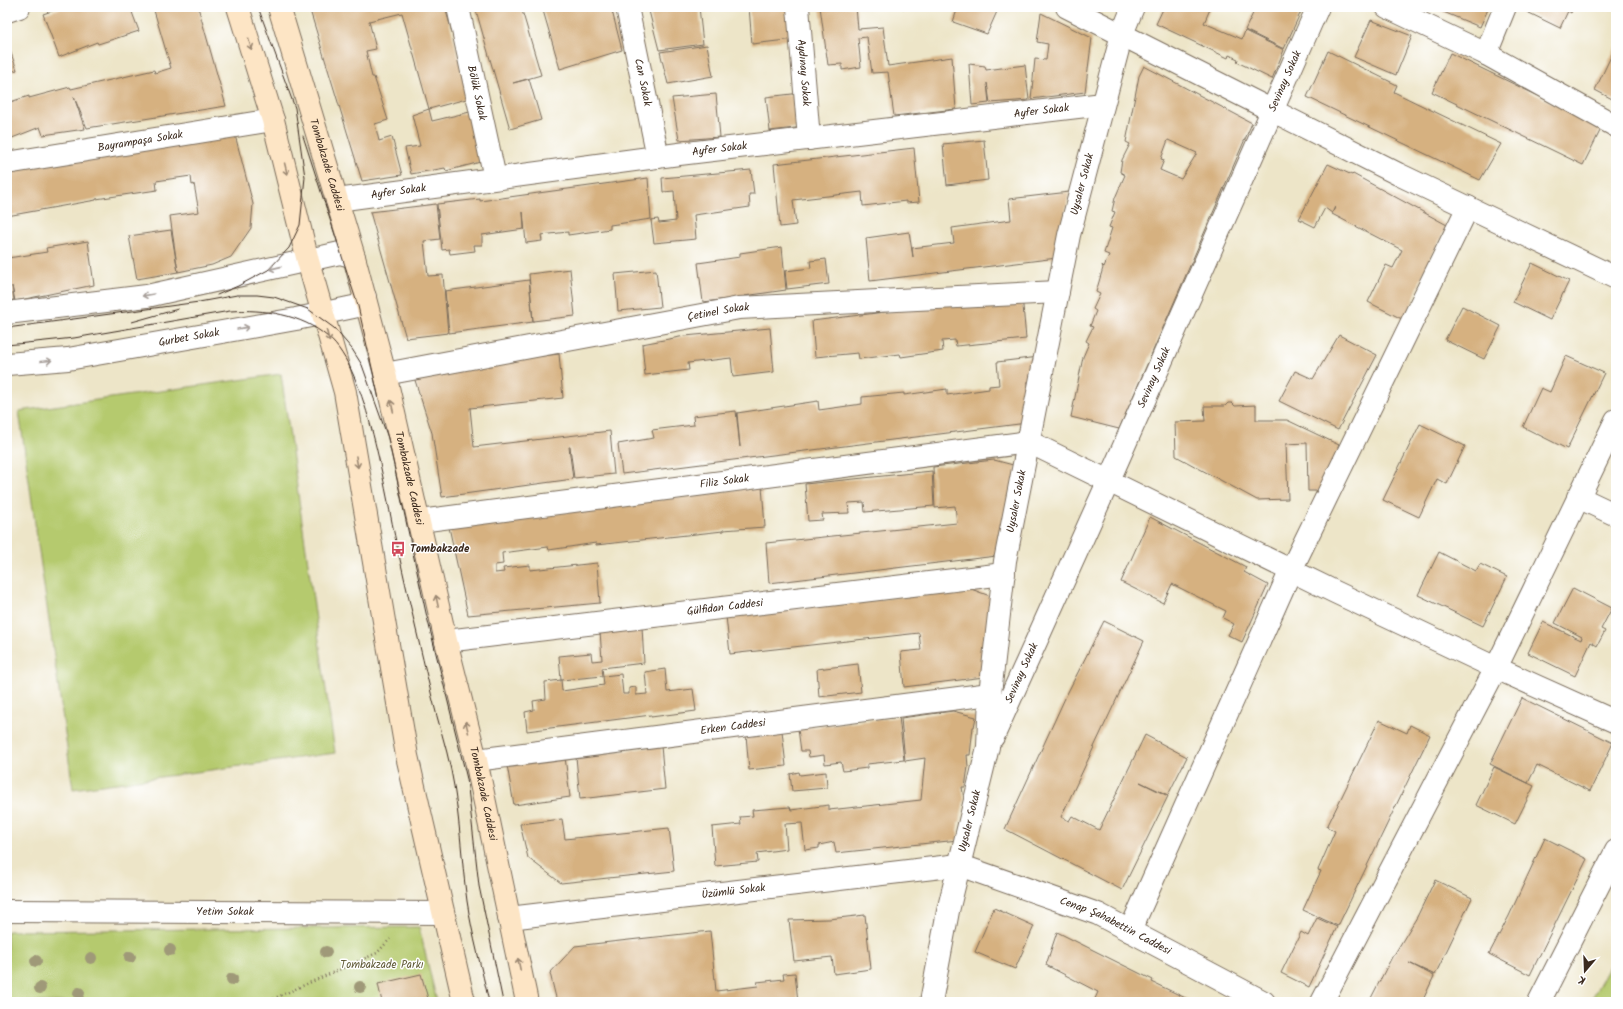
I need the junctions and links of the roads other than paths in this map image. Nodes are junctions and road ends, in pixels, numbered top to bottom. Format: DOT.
graph roads {
  1 [pos="19,7"];
  2 [pos="238,7"];
  3 [pos="279,7"];
  4 [pos="458,7"];
  5 [pos="627,7"];
  6 [pos="798,7"];
  7 [pos="1067,7"];
  8 [pos="1133,7"];
  9 [pos="1318,7"];
  10 [pos="1387,7"];
  11 [pos="1505,7"];
  12 [pos="7,11"];
  13 [pos="1122,34"];
  14 [pos="1486,54"];
  15 [pos="1103,104"];
  16 [pos="1272,110"];
  17 [pos="273,120"];
  18 [pos="1616,126"];
  19 [pos="809,139"];
  20 [pos="658,157"];
  21 [pos="7,163"];
  22 [pos="495,178"];
  23 [pos="337,200"];
  24 [pos="1468,207"];
  25 [pos="354,258"];
  26 [pos="308,261"];
  27 [pos="1616,278"];
  28 [pos="1058,292"];
  29 [pos="365,297"];
  30 [pos="7,312"];
  31 [pos="323,313"];
  32 [pos="7,364"];
  33 [pos="384,374"];
  34 [pos="1616,420"];
  35 [pos="1029,442"];
  36 [pos="1109,480"];
  37 [pos="1578,497"];
  38 [pos="1616,515"];
  39 [pos="420,521"];
  40 [pos="1290,570"];
  41 [pos="1004,574"];
  42 [pos="446,641"];
  43 [pos="1496,668"];
  44 [pos="990,694"];
  45 [pos="1616,722"];
  46 [pos="988,747"];
  47 [pos="476,760"];
  48 [pos="1616,851"];
  49 [pos="959,865"];
  50 [pos="7,911"];
  51 [pos="443,912"];
  52 [pos="509,918"];
  53 [pos="1130,931"];
  54 [pos="464,1002"];
  55 [pos="527,1002"];
  56 [pos="931,1002"];
  57 [pos="1264,1002"];
  58 [pos="1322,1002"];
  59 [pos="1539,1002"];
  1 -- 12 [label="street"];
  2 -- 17 [label="main road, one-way"];
  3 -- 23 [label="main road, Tombakzade Caddesi"];
  4 -- 22 [label="street, Bölük Sokak"];
  5 -- 20 [label="street, Can Sokak"];
  6 -- 19 [label="street, Aydınay Sokak"];
  7 -- 13 [label="street"];
  8 -- 13 [label="street, Uysaler Sokak"];
  9 -- 16 [label="street, Sevinay Sokak"];
  10 -- 14 [label="street"];
  11 -- 14 [label="street"];
  13 -- 15 [label="street, Uysaler Sokak"];
  13 -- 16 [label="street"];
  14 -- 18 [label="street"];
  15 -- 19 [label="street, Ayfer Sokak"];
  15 -- 28 [label="street, Uysaler Sokak"];
  16 -- 24 [label="street"];
  16 -- 36 [label="street, Sevinay Sokak"];
  17 -- 21 [label="street, Bayrampaşa Sokak"];
  17 -- 26 [label="main road, one-way"];
  19 -- 20 [label="street, Ayfer Sokak"];
  20 -- 22 [label="street, Ayfer Sokak"];
  22 -- 23 [label="street, Ayfer Sokak"];
  23 -- 25 [label="main road, Tombakzade Caddesi"];
  24 -- 27 [label="street"];
  24 -- 40 [label="street"];
  25 -- 26 [label="street"];
  25 -- 29 [label="main road, Tombakzade Caddesi"];
  26 -- 30 [label="street, one-way"];
  26 -- 31 [label="main road"];
  28 -- 33 [label="street, Çetinel Sokak"];
  28 -- 35 [label="street, Uysaler Sokak"];
  29 -- 31 [label="street, Gurbet Sokak"];
  29 -- 33 [label="main road, Tombakzade Caddesi"];
  32 -- 31 [label="street, Gurbet Sokak, one-way"];
  31 -- 51 [label="main road, one-way"];
  39 -- 33 [label="main road, Tombakzade Caddesi, one-way"];
  34 -- 37 [label="street"];
  35 -- 36 [label="street"];
  35 -- 39 [label="street, Filiz Sokak"];
  35 -- 41 [label="street, Uysaler Sokak"];
  36 -- 40 [label="street"];
  36 -- 46 [label="street, Sevinay Sokak"];
  37 -- 38 [label="street"];
  37 -- 43 [label="street"];
  42 -- 39 [label="main road, Tombakzade Caddesi, one-way"];
  40 -- 43 [label="street"];
  40 -- 53 [label="street"];
  41 -- 42 [label="street, Gülfidan Caddesi"];
  41 -- 44 [label="street, Uysaler Sokak"];
  47 -- 42 [label="main road, Tombakzade Caddesi, one-way"];
  43 -- 45 [label="street"];
  43 -- 58 [label="street"];
  44 -- 46 [label="street, Uysaler Sokak"];
  44 -- 47 [label="street, Erken Caddesi"];
  46 -- 49 [label="street, Uysaler Sokak"];
  47 -- 52 [label="main road, Tombakzade Caddesi"];
  48 -- 59 [label="street"];
  49 -- 52 [label="street, Üzümlü Sokak"];
  49 -- 53 [label="street, Cenap Şahabettin Caddesi"];
  49 -- 56 [label="street, Uysaler Sokak"];
  50 -- 51 [label="street, Yetim Sokak"];
  51 -- 54 [label="main road"];
  55 -- 52 [label="main road, Tombakzade Caddesi, one-way"];
  53 -- 57 [label="street, Cenap Şahabettin Caddesi"];
}
